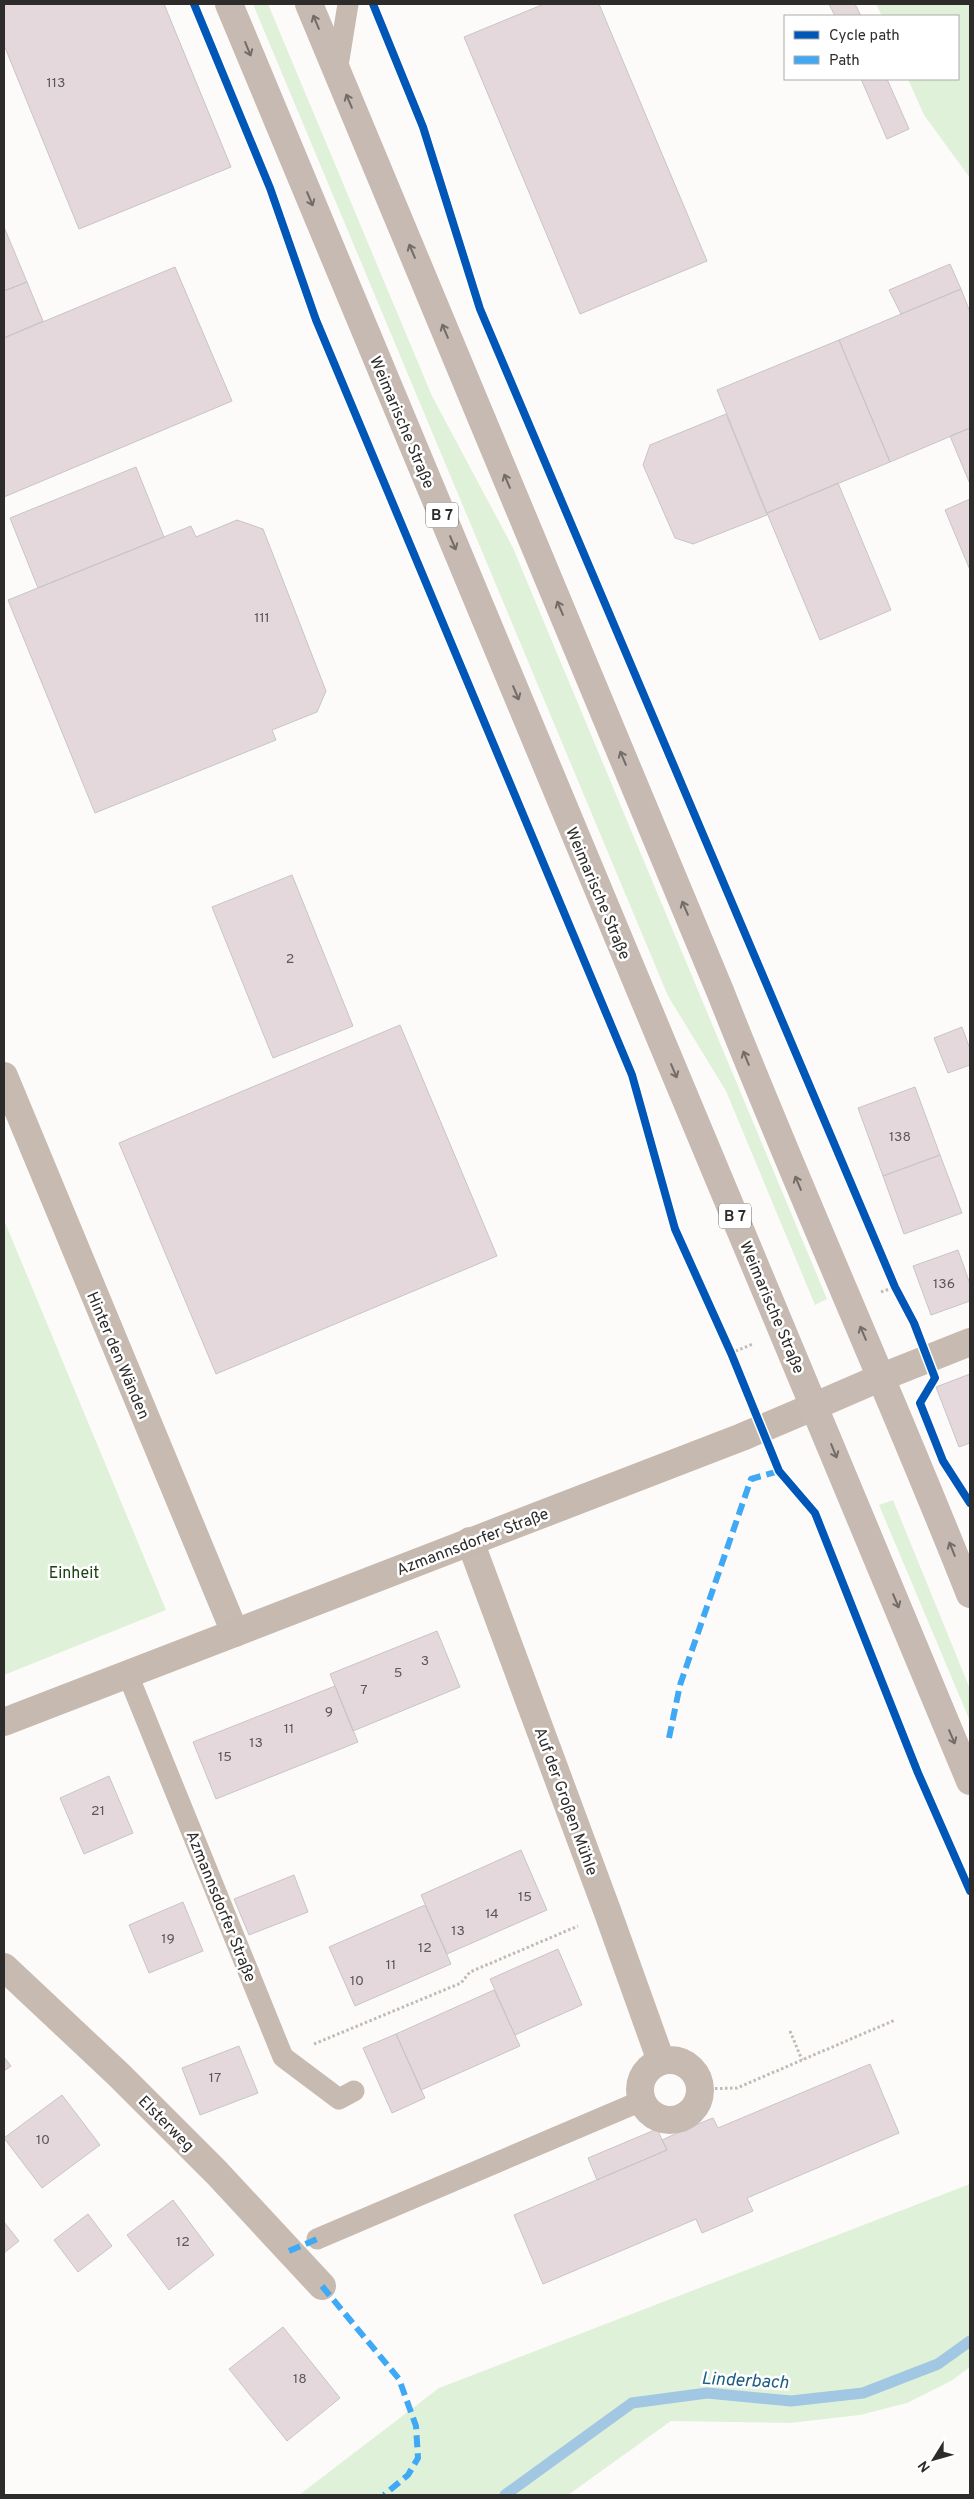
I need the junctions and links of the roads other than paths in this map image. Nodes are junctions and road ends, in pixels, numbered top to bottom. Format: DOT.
graph roads {
  1 [pos="229,4"];
  2 [pos="309,4"];
  3 [pos="348,4"];
  4 [pos="337,72"];
  5 [pos="4,1076"];
  6 [pos="970,1342"];
  7 [pos="882,1378"];
  8 [pos="815,1406"];
  9 [pos="470,1541"];
  10 [pos="970,1594"];
  11 [pos="235,1633"];
  12 [pos="128,1675"];
  13 [pos="4,1722"];
  14 [pos="970,1781"];
  15 [pos="4,1967"];
  16 [pos="661,2061"];
  17 [pos="354,2091"];
  18 [pos="641,2101"];
  19 [pos="317,2239"];
  20 [pos="322,2286"];
  1 -- 8 [label="main road, Weimarische Straße / B 7, one-way"];
  4 -- 2 [label="main road, one-way"];
  3 -- 4 [label="lane"];
  7 -- 4 [label="main road, one-way"];
  5 -- 11 [label="street, Hinter den Wänden"];
  6 -- 7 [label="street"];
  7 -- 8 [label="main road"];
  10 -- 7 [label="main road, one-way"];
  8 -- 9 [label="street, Azmannsdorfer Straße"];
  8 -- 14 [label="main road, Weimarische Straße / B 7, one-way"];
  9 -- 11 [label="street, Azmannsdorfer Straße"];
  9 -- 16 [label="street, Auf der Großen Mühle"];
  11 -- 12 [label="street, Azmannsdorfer Straße"];
  12 -- 13 [label="street, Azmannsdorfer Straße"];
  12 -- 17 [label="lane, Azmannsdorfer Straße"];
  15 -- 20 [label="street, Elsterweg"];
  16 -- 18 [label="street"];
  16 -- 18 [label="street"];
  18 -- 19 [label="lane"];
}
